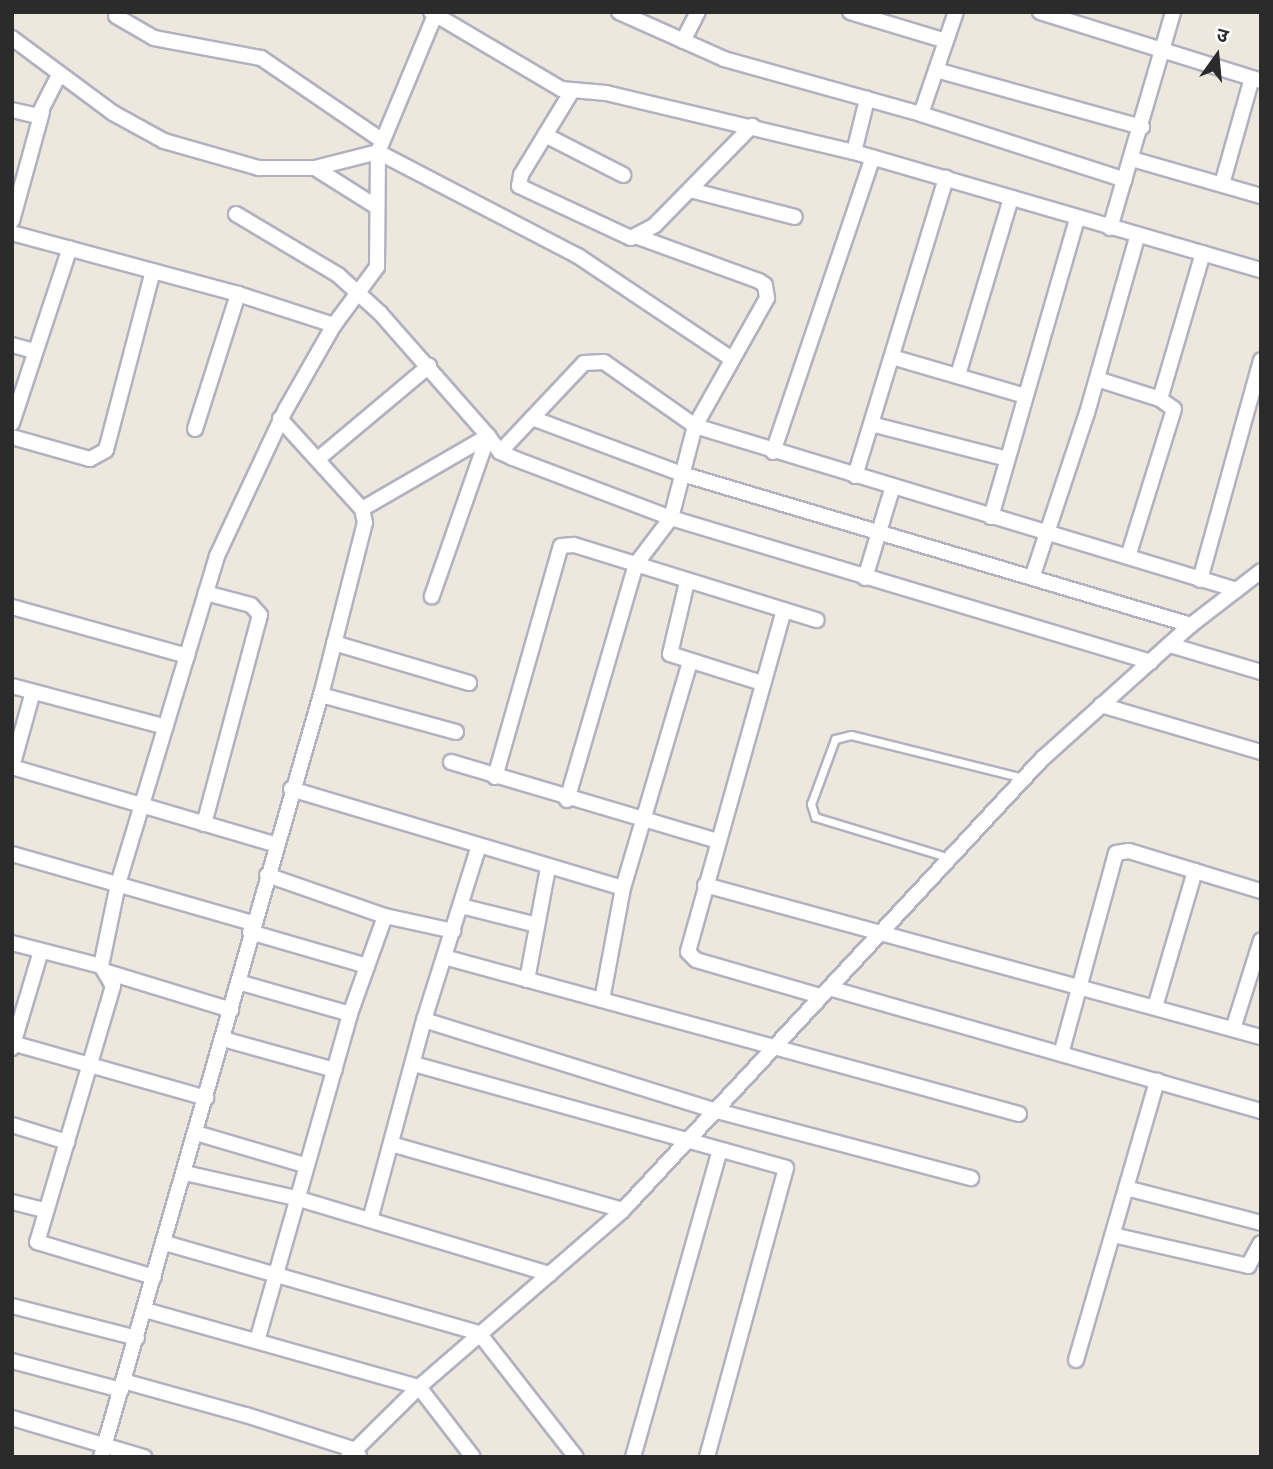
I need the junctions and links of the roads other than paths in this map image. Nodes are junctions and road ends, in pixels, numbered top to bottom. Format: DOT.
graph roads {
  1 [pos="619,12"];
  2 [pos="698,12"];
  3 [pos="850,12"];
  4 [pos="956,12"];
  5 [pos="1040,12"];
  6 [pos="1173,12"];
  7 [pos="433,14"];
  8 [pos="116,16"];
  9 [pos="12,38"];
  10 [pos="683,41"];
  11 [pos="946,41"];
  12 [pos="1165,48"];
  13 [pos="936,70"];
  14 [pos="59,75"];
  15 [pos="1256,79"];
  16 [pos="572,91"];
  17 [pos="867,99"];
  18 [pos="12,110"];
  19 [pos="42,112"];
  20 [pos="921,114"];
  21 [pos="752,126"];
  22 [pos="1142,127"];
  23 [pos="545,135"];
  24 [pos="380,146"];
  25 [pos="854,152"];
  26 [pos="873,157"];
  27 [pos="1132,159"];
  28 [pos="315,167"];
  29 [pos="623,175"];
  30 [pos="946,178"];
  31 [pos="1125,180"];
  32 [pos="1222,184"];
  33 [pos="690,190"];
  34 [pos="1261,196"];
  35 [pos="1011,198"];
  36 [pos="375,206"];
  37 [pos="236,214"];
  38 [pos="795,217"];
  39 [pos="1077,219"];
  40 [pos="12,221"];
  41 [pos="1110,228"];
  42 [pos="12,233"];
  43 [pos="638,237"];
  44 [pos="1137,237"];
  45 [pos="70,248"];
  46 [pos="1203,253"];
  47 [pos="1261,270"];
  48 [pos="153,271"];
  49 [pos="358,293"];
  50 [pos="238,294"];
  51 [pos="334,325"];
  52 [pos="12,345"];
  53 [pos="34,351"];
  54 [pos="892,357"];
  55 [pos="732,359"];
  56 [pos="1261,360"];
  57 [pos="429,366"];
  58 [pos="958,375"];
  59 [pos="1097,379"];
  60 [pos="1025,396"];
  61 [pos="1160,399"];
  62 [pos="533,418"];
  63 [pos="280,419"];
  64 [pos="12,422"];
  65 [pos="871,424"];
  66 [pos="695,426"];
  67 [pos="195,429"];
  68 [pos="488,436"];
  69 [pos="12,437"];
  70 [pos="500,452"];
  71 [pos="773,452"];
  72 [pos="318,459"];
  73 [pos="1007,459"];
  74 [pos="682,474"];
  75 [pos="855,476"];
  76 [pos="893,486"];
  77 [pos="362,509"];
  78 [pos="991,517"];
  79 [pos="671,518"];
  80 [pos="879,530"];
  81 [pos="1047,532"];
  82 [pos="1128,557"];
  83 [pos="636,564"];
  84 [pos="1033,576"];
  85 [pos="1258,576"];
  86 [pos="865,578"];
  87 [pos="1200,580"];
  88 [pos="687,582"];
  89 [pos="1237,590"];
  90 [pos="206,593"];
  91 [pos="432,596"];
  92 [pos="12,607"];
  93 [pos="784,610"];
  94 [pos="817,620"];
  95 [pos="1191,625"];
  96 [pos="334,643"];
  97 [pos="1170,645"];
  98 [pos="187,656"];
  99 [pos="690,662"];
  100 [pos="1151,662"];
  101 [pos="1261,672"];
  102 [pos="469,683"];
  103 [pos="762,683"];
  104 [pos="12,686"];
  105 [pos="33,692"];
  106 [pos="321,695"];
  107 [pos="1101,705"];
  108 [pos="166,727"];
  109 [pos="456,732"];
  110 [pos="1261,752"];
  111 [pos="451,762"];
  112 [pos="12,767"];
  113 [pos="495,776"];
  114 [pos="1023,778"];
  115 [pos="291,789"];
  116 [pos="567,800"];
  117 [pos="144,807"];
  118 [pos="644,821"];
  119 [pos="204,824"];
  120 [pos="717,842"];
  121 [pos="275,844"];
  122 [pos="479,846"];
  123 [pos="12,854"];
  124 [pos="950,859"];
  125 [pos="548,868"];
  126 [pos="1195,870"];
  127 [pos="267,876"];
  128 [pos="118,884"];
  129 [pos="705,886"];
  130 [pos="623,888"];
  131 [pos="1261,891"];
  132 [pos="461,906"];
  133 [pos="385,916"];
  134 [pos="537,925"];
  135 [pos="251,927"];
  136 [pos="453,931"];
  137 [pos="883,933"];
  138 [pos="1261,940"];
  139 [pos="12,943"];
  140 [pos="41,951"];
  141 [pos="444,957"];
  142 [pos="366,966"];
  143 [pos="104,969"];
  144 [pos="527,980"];
  145 [pos="238,982"];
  146 [pos="1080,985"];
  147 [pos="825,992"];
  148 [pos="602,1000"];
  149 [pos="1155,1007"];
  150 [pos="231,1010"];
  151 [pos="350,1014"];
  152 [pos="424,1020"];
  153 [pos="1233,1029"];
  154 [pos="1261,1037"];
  155 [pos="223,1039"];
  156 [pos="13,1045"];
  157 [pos="775,1046"];
  158 [pos="1061,1054"];
  159 [pos="414,1063"];
  160 [pos="91,1066"];
  161 [pos="335,1070"];
  162 [pos="1157,1081"];
  163 [pos="206,1098"];
  164 [pos="717,1111"];
  165 [pos="1261,1111"];
  166 [pos="1019,1114"];
  167 [pos="12,1125"];
  168 [pos="196,1133"];
  169 [pos="67,1142"];
  170 [pos="690,1143"];
  171 [pos="391,1144"];
  172 [pos="720,1150"];
  173 [pos="306,1165"];
  174 [pos="186,1173"];
  175 [pos="971,1178"];
  176 [pos="1126,1188"];
  177 [pos="296,1198"];
  178 [pos="12,1202"];
  179 [pos="45,1210"];
  180 [pos="623,1210"];
  181 [pos="370,1220"];
  182 [pos="1261,1223"];
  183 [pos="1113,1235"];
  184 [pos="165,1243"];
  185 [pos="1261,1243"];
  186 [pos="275,1272"];
  187 [pos="550,1274"];
  188 [pos="154,1276"];
  189 [pos="12,1306"];
  190 [pos="145,1310"];
  191 [pos="479,1333"];
  192 [pos="137,1338"];
  193 [pos="257,1340"];
  194 [pos="1076,1360"];
  195 [pos="12,1361"];
  196 [pos="122,1385"];
  197 [pos="419,1387"];
  198 [pos="12,1418"];
  199 [pos="103,1451"];
  200 [pos="355,1455"];
  201 [pos="144,1457"];
  202 [pos="473,1457"];
  203 [pos="576,1457"];
  204 [pos="634,1457"];
  205 [pos="707,1457"];
  1 -- 10 [label="street"];
  2 -- 10 [label="street"];
  3 -- 11 [label="street"];
  4 -- 11 [label="street"];
  5 -- 12 [label="street"];
  6 -- 12 [label="street"];
  7 -- 16 [label="street"];
  7 -- 24 [label="street"];
  8 -- 24 [label="street"];
  9 -- 14 [label="street"];
  10 -- 17 [label="street"];
  11 -- 13 [label="street"];
  12 -- 15 [label="street"];
  12 -- 22 [label="street"];
  13 -- 20 [label="street"];
  13 -- 22 [label="street"];
  14 -- 19 [label="street"];
  14 -- 28 [label="street"];
  15 -- 32 [label="street"];
  16 -- 21 [label="street"];
  16 -- 23 [label="street"];
  17 -- 20 [label="street"];
  17 -- 25 [label="street"];
  18 -- 19 [label="street"];
  19 -- 40 [label="street"];
  20 -- 31 [label="street"];
  21 -- 25 [label="street"];
  21 -- 33 [label="street"];
  22 -- 27 [label="street"];
  23 -- 29 [label="street"];
  23 -- 43 [label="street"];
  24 -- 28 [label="street"];
  24 -- 36 [label="street"];
  24 -- 55 [label="street"];
  25 -- 26 [label="street"];
  26 -- 30 [label="street"];
  26 -- 71 [label="street"];
  27 -- 31 [label="street"];
  27 -- 32 [label="street"];
  28 -- 36 [label="street"];
  30 -- 35 [label="street"];
  30 -- 54 [label="street"];
  31 -- 41 [label="street"];
  32 -- 34 [label="street"];
  33 -- 38 [label="street"];
  33 -- 43 [label="street"];
  35 -- 39 [label="street"];
  35 -- 58 [label="street"];
  36 -- 49 [label="street"];
  37 -- 49 [label="street"];
  39 -- 41 [label="street"];
  39 -- 60 [label="street"];
  41 -- 44 [label="street"];
  42 -- 45 [label="street"];
  43 -- 55 [label="street"];
  44 -- 46 [label="street"];
  44 -- 59 [label="street"];
  45 -- 48 [label="street"];
  45 -- 53 [label="street"];
  46 -- 47 [label="street"];
  46 -- 61 [label="street"];
  48 -- 50 [label="street"];
  48 -- 69 [label="street"];
  49 -- 51 [label="street"];
  49 -- 57 [label="street"];
  50 -- 51 [label="street"];
  50 -- 67 [label="street"];
  51 -- 63 [label="street"];
  52 -- 53 [label="street"];
  53 -- 64 [label="street"];
  54 -- 58 [label="street"];
  54 -- 65 [label="street"];
  55 -- 66 [label="street"];
  56 -- 87 [label="street"];
  57 -- 68 [label="street"];
  57 -- 72 [label="street"];
  58 -- 60 [label="street"];
  59 -- 61 [label="street"];
  59 -- 81 [label="street"];
  60 -- 73 [label="street"];
  61 -- 82 [label="street"];
  62 -- 66 [label="street"];
  62 -- 70 [label="street"];
  62 -- 74 [label="street"];
  63 -- 72 [label="street"];
  63 -- 90 [label="street"];
  65 -- 73 [label="street"];
  65 -- 75 [label="street"];
  66 -- 71 [label="street"];
  66 -- 74 [label="street"];
  68 -- 70 [label="street"];
  68 -- 77 [label="street"];
  68 -- 91 [label="street"];
  70 -- 79 [label="street"];
  71 -- 75 [label="street"];
  72 -- 77 [label="street"];
  73 -- 78 [label="street"];
  74 -- 79 [label="street"];
  74 -- 80 [label="street"];
  75 -- 76 [label="street"];
  76 -- 78 [label="street"];
  76 -- 80 [label="street"];
  77 -- 96 [label="street"];
  78 -- 81 [label="street"];
  79 -- 83 [label="street"];
  79 -- 86 [label="street"];
  80 -- 84 [label="street"];
  80 -- 86 [label="street"];
  81 -- 82 [label="street"];
  81 -- 84 [label="street"];
  82 -- 87 [label="street"];
  83 -- 88 [label="street"];
  83 -- 113 [label="street"];
  83 -- 116 [label="street"];
  84 -- 95 [label="street"];
  85 -- 89 [label="street"];
  86 -- 100 [label="street"];
  87 -- 89 [label="street"];
  88 -- 93 [label="street"];
  88 -- 99 [label="street"];
  89 -- 95 [label="street"];
  90 -- 98 [label="street"];
  90 -- 119 [label="street"];
  92 -- 98 [label="street"];
  93 -- 94 [label="street"];
  93 -- 103 [label="street"];
  95 -- 97 [label="street"];
  96 -- 102 [label="street"];
  96 -- 106 [label="street"];
  97 -- 100 [label="street"];
  97 -- 101 [label="street"];
  98 -- 108 [label="street"];
  99 -- 103 [label="street"];
  99 -- 118 [label="street"];
  100 -- 107 [label="street"];
  103 -- 120 [label="street"];
  104 -- 105 [label="street"];
  105 -- 108 [label="street"];
  105 -- 112 [label="street"];
  106 -- 109 [label="street"];
  106 -- 115 [label="street"];
  107 -- 110 [label="street"];
  107 -- 114 [label="street"];
  108 -- 117 [label="street"];
  111 -- 113 [label="street"];
  112 -- 117 [label="street"];
  113 -- 116 [label="street"];
  114 -- 124 [label="street"];
  114 -- 124 [label="lane"];
  115 -- 121 [label="street"];
  115 -- 122 [label="street"];
  116 -- 118 [label="street"];
  117 -- 119 [label="street"];
  117 -- 128 [label="street"];
  118 -- 120 [label="street"];
  118 -- 130 [label="street"];
  119 -- 121 [label="street"];
  120 -- 129 [label="street"];
  121 -- 127 [label="street"];
  122 -- 125 [label="street"];
  122 -- 132 [label="street"];
  123 -- 128 [label="street"];
  124 -- 137 [label="street"];
  125 -- 130 [label="street"];
  125 -- 134 [label="street"];
  126 -- 131 [label="street"];
  126 -- 146 [label="street"];
  126 -- 149 [label="street"];
  127 -- 133 [label="street"];
  127 -- 135 [label="street"];
  128 -- 135 [label="street"];
  128 -- 143 [label="street"];
  129 -- 137 [label="street"];
  129 -- 147 [label="street"];
  130 -- 148 [label="street"];
  132 -- 134 [label="street"];
  132 -- 136 [label="street"];
  133 -- 136 [label="street"];
  133 -- 142 [label="street"];
  134 -- 144 [label="street"];
  135 -- 142 [label="street"];
  135 -- 145 [label="street"];
  136 -- 141 [label="street"];
  137 -- 146 [label="street"];
  137 -- 147 [label="street"];
  138 -- 153 [label="street"];
  139 -- 140 [label="street"];
  140 -- 143 [label="street"];
  140 -- 156 [label="street"];
  141 -- 144 [label="street"];
  141 -- 152 [label="street"];
  142 -- 151 [label="street"];
  143 -- 150 [label="street"];
  143 -- 160 [label="street"];
  144 -- 148 [label="street"];
  145 -- 150 [label="street"];
  145 -- 151 [label="street"];
  146 -- 149 [label="street"];
  146 -- 158 [label="street"];
  147 -- 157 [label="street"];
  147 -- 158 [label="street"];
  148 -- 157 [label="street"];
  149 -- 153 [label="street"];
  150 -- 155 [label="street"];
  151 -- 161 [label="street"];
  152 -- 159 [label="street"];
  152 -- 164 [label="street"];
  153 -- 154 [label="street"];
  155 -- 161 [label="street"];
  155 -- 163 [label="street"];
  156 -- 160 [label="street"];
  157 -- 164 [label="street"];
  157 -- 166 [label="street"];
  158 -- 162 [label="street"];
  159 -- 170 [label="street"];
  159 -- 171 [label="street"];
  160 -- 163 [label="street"];
  160 -- 169 [label="street"];
  161 -- 173 [label="street"];
  162 -- 165 [label="street"];
  162 -- 176 [label="street"];
  163 -- 168 [label="street"];
  164 -- 170 [label="street"];
  164 -- 175 [label="street"];
  167 -- 169 [label="street"];
  168 -- 173 [label="street"];
  168 -- 174 [label="street"];
  169 -- 179 [label="street"];
  170 -- 172 [label="street"];
  170 -- 180 [label="street"];
  171 -- 180 [label="street"];
  171 -- 181 [label="street"];
  172 -- 204 [label="street"];
  172 -- 205 [label="street"];
  173 -- 177 [label="street"];
  174 -- 177 [label="street"];
  174 -- 184 [label="street"];
  176 -- 182 [label="street"];
  176 -- 183 [label="street"];
  177 -- 181 [label="street"];
  177 -- 186 [label="street"];
  178 -- 179 [label="street"];
  179 -- 188 [label="street"];
  180 -- 187 [label="street"];
  181 -- 187 [label="street"];
  183 -- 185 [label="street"];
  183 -- 194 [label="street"];
  184 -- 186 [label="street"];
  184 -- 188 [label="street"];
  186 -- 191 [label="street"];
  186 -- 193 [label="street"];
  187 -- 191 [label="street"];
  188 -- 190 [label="street"];
  189 -- 192 [label="street"];
  190 -- 192 [label="street"];
  190 -- 193 [label="street"];
  191 -- 197 [label="street"];
  191 -- 203 [label="street"];
  192 -- 196 [label="street"];
  193 -- 197 [label="street"];
  195 -- 196 [label="street"];
  196 -- 199 [label="street"];
  196 -- 200 [label="street"];
  197 -- 200 [label="street"];
  197 -- 202 [label="street"];
  198 -- 199 [label="street"];
  199 -- 201 [label="street"];
}
